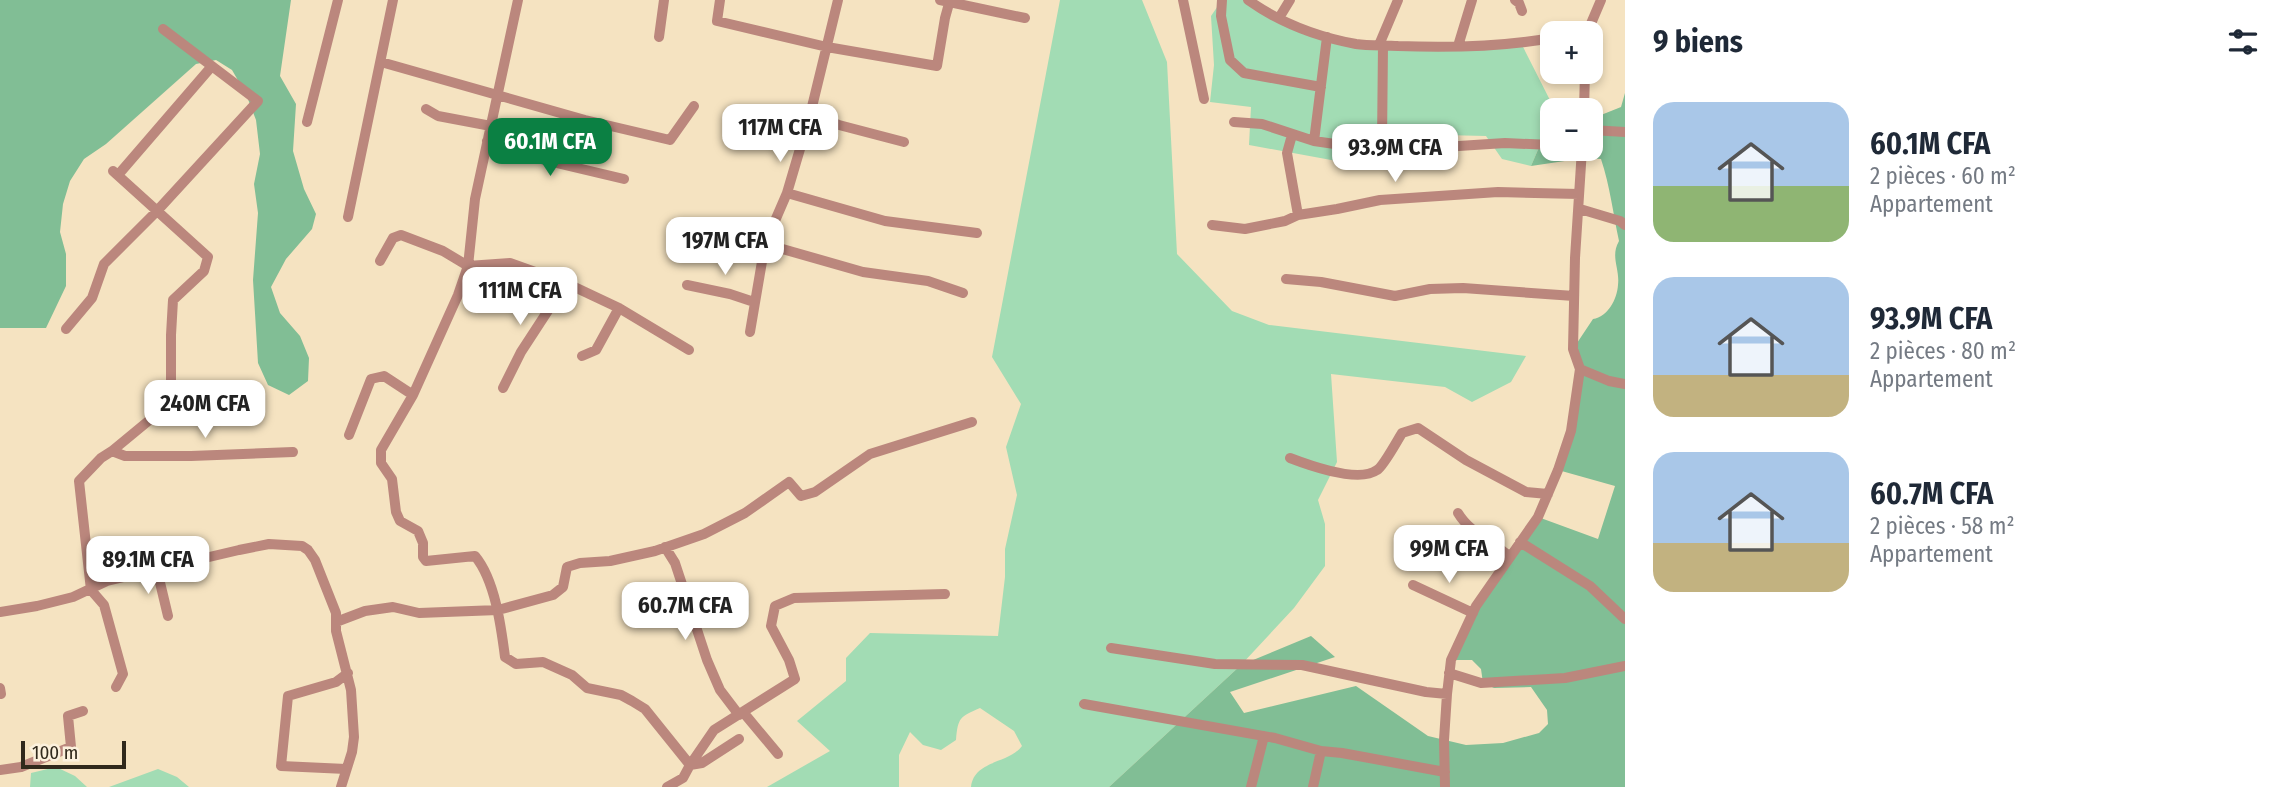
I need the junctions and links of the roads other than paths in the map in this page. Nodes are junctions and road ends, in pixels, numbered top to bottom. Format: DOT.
graph roads {
  1 [pos="338,0"];
  2 [pos="393,0"];
  3 [pos="518,0"];
  4 [pos="664,0"];
  5 [pos="720,0"];
  6 [pos="838,0"];
  7 [pos="1183,0"];
  8 [pos="1222,0"];
  9 [pos="1248,0"];
  10 [pos="1290,0"];
  11 [pos="1398,0"];
  12 [pos="1472,0"];
  13 [pos="1515,0"];
  14 [pos="1601,0"];
  15 [pos="947,1"];
  16 [pos="1522,10"];
  17 [pos="1025,18"];
  18 [pos="1279,18"];
  19 [pos="1591,21"];
  20 [pos="163,29"];
  21 [pos="659,37"];
  22 [pos="1327,37"];
  23 [pos="1540,40"];
  24 [pos="1381,45"];
  25 [pos="1458,46"];
  26 [pos="827,47"];
  27 [pos="381,62"];
  28 [pos="212,66"];
  29 [pos="1321,87"];
  30 [pos="497,97"];
  31 [pos="1204,99"];
  32 [pos="694,106"];
  33 [pos="426,109"];
  34 [pos="810,115"];
  35 [pos="307,122"];
  36 [pos="1234,122"];
  37 [pos="491,126"];
  38 [pos="1603,131"];
  39 [pos="1625,132"];
  40 [pos="1292,135"];
  41 [pos="487,141"];
  42 [pos="1314,141"];
  43 [pos="904,142"];
  44 [pos="1382,142"];
  45 [pos="1540,144"];
  46 [pos="1581,161"];
  47 [pos="624,179"];
  48 [pos="787,193"];
  49 [pos="1579,194"];
  50 [pos="1580,209"];
  51 [pos="156,212"];
  52 [pos="1297,215"];
  53 [pos="348,217"];
  54 [pos="1212,225"];
  55 [pos="1625,225"];
  56 [pos="977,233"];
  57 [pos="765,244"];
  58 [pos="380,261"];
  59 [pos="468,266"];
  60 [pos="1286,279"];
  61 [pos="566,283"];
  62 [pos="687,285"];
  63 [pos="963,293"];
  64 [pos="1574,296"];
  65 [pos="754,302"];
  66 [pos="619,308"];
  67 [pos="66,329"];
  68 [pos="750,332"];
  69 [pos="689,350"];
  70 [pos="582,356"];
  71 [pos="1580,369"];
  72 [pos="1625,384"];
  73 [pos="503,388"];
  74 [pos="413,395"];
  75 [pos="972,422"];
  76 [pos="349,435"];
  77 [pos="112,451"];
  78 [pos="293,452"];
  79 [pos="1290,458"];
  80 [pos="1548,494"];
  81 [pos="1458,513"];
  82 [pos="1520,542"];
  83 [pos="665,547"];
  84 [pos="1510,557"];
  85 [pos="157,570"];
  86 [pos="1413,585"];
  87 [pos="91,590"];
  88 [pos="945,594"];
  89 [pos="498,610"];
  90 [pos="0,612"];
  91 [pos="1473,613"];
  92 [pos="168,616"];
  93 [pos="1625,619"];
  94 [pos="336,622"];
  95 [pos="1111,648"];
  96 [pos="1625,666"];
  97 [pos="348,673"];
  98 [pos="1449,673"];
  99 [pos="116,687"];
  100 [pos="1447,694"];
  101 [pos="1084,704"];
  102 [pos="83,711"];
  103 [pos="741,713"];
  104 [pos="1264,736"];
  105 [pos="739,738"];
  106 [pos="1321,751"];
  107 [pos="778,754"];
  108 [pos="690,765"];
  109 [pos="346,769"];
  110 [pos="0,770"];
  111 [pos="1445,772"];
  112 [pos="341,787"];
  113 [pos="667,787"];
  114 [pos="1251,787"];
  115 [pos="1314,787"];
  116 [pos="1445,787"];
  1 -- 35 [label="street"];
  2 -- 27 [label="street"];
  3 -- 30 [label="street"];
  4 -- 21 [label="street"];
  5 -- 26 [label="street"];
  6 -- 26 [label="street"];
  7 -- 31 [label="street"];
  8 -- 29 [label="street"];
  9 -- 18 [label="street"];
  10 -- 18 [label="street"];
  11 -- 24 [label="street"];
  12 -- 25 [label="street"];
  13 -- 16 [label="street"];
  14 -- 19 [label="street"];
  15 -- 17 [label="street"];
  15 -- 26 [label="street"];
  18 -- 22 [label="street"];
  20 -- 28 [label="street"];
  22 -- 24 [label="street"];
  22 -- 29 [label="street"];
  23 -- 25 [label="street"];
  24 -- 25 [label="street"];
  24 -- 44 [label="street"];
  26 -- 34 [label="street"];
  27 -- 30 [label="street"];
  27 -- 53 [label="street"];
  28 -- 51 [label="street"];
  28 -- 51 [label="street"];
  29 -- 42 [label="street"];
  30 -- 32 [label="street"];
  30 -- 37 [label="street"];
  33 -- 37 [label="street"];
  34 -- 43 [label="street"];
  34 -- 48 [label="street"];
  36 -- 40 [label="street"];
  37 -- 41 [label="street"];
  38 -- 39 [label="street"];
  40 -- 42 [label="street"];
  40 -- 52 [label="street"];
  41 -- 47 [label="street"];
  41 -- 59 [label="street"];
  42 -- 44 [label="street"];
  44 -- 45 [label="street"];
  46 -- 49 [label="street"];
  48 -- 56 [label="street"];
  48 -- 57 [label="street"];
  49 -- 50 [label="street"];
  49 -- 52 [label="street"];
  50 -- 55 [label="street"];
  50 -- 64 [label="street"];
  51 -- 67 [label="street"];
  51 -- 77 [label="street"];
  52 -- 54 [label="street"];
  57 -- 63 [label="street"];
  57 -- 65 [label="street"];
  58 -- 59 [label="street"];
  59 -- 61 [label="street"];
  59 -- 74 [label="street"];
  60 -- 64 [label="street"];
  61 -- 66 [label="street"];
  61 -- 73 [label="street"];
  62 -- 65 [label="street"];
  64 -- 71 [label="street"];
  65 -- 68 [label="street"];
  66 -- 69 [label="street"];
  66 -- 70 [label="street"];
  71 -- 72 [label="street"];
  71 -- 80 [label="street"];
  74 -- 76 [label="street"];
  74 -- 89 [label="street"];
  75 -- 83 [label="street"];
  77 -- 78 [label="street"];
  77 -- 87 [label="street"];
  79 -- 80 [label="street"];
  80 -- 82 [label="street"];
  81 -- 84 [label="street"];
  82 -- 84 [label="street"];
  82 -- 93 [label="street"];
  83 -- 89 [label="street"];
  83 -- 103 [label="street"];
  84 -- 91 [label="street"];
  85 -- 87 [label="street"];
  85 -- 92 [label="street"];
  85 -- 94 [label="street"];
  86 -- 91 [label="street"];
  87 -- 90 [label="street"];
  87 -- 99 [label="street"];
  88 -- 103 [label="street"];
  89 -- 94 [label="street"];
  89 -- 108 [label="street"];
  91 -- 98 [label="street"];
  94 -- 97 [label="street"];
  95 -- 100 [label="street"];
  96 -- 98 [label="street"];
  97 -- 109 [label="street"];
  97 -- 109 [label="street"];
  98 -- 100 [label="street"];
  100 -- 111 [label="street"];
  101 -- 104 [label="street"];
  102 -- 110 [label="street"];
  103 -- 107 [label="street"];
  103 -- 108 [label="street"];
  104 -- 106 [label="street"];
  104 -- 114 [label="street"];
  105 -- 108 [label="street"];
  106 -- 111 [label="street"];
  106 -- 115 [label="street"];
  108 -- 113 [label="street"];
  109 -- 112 [label="street"];
  111 -- 116 [label="street"];
}
